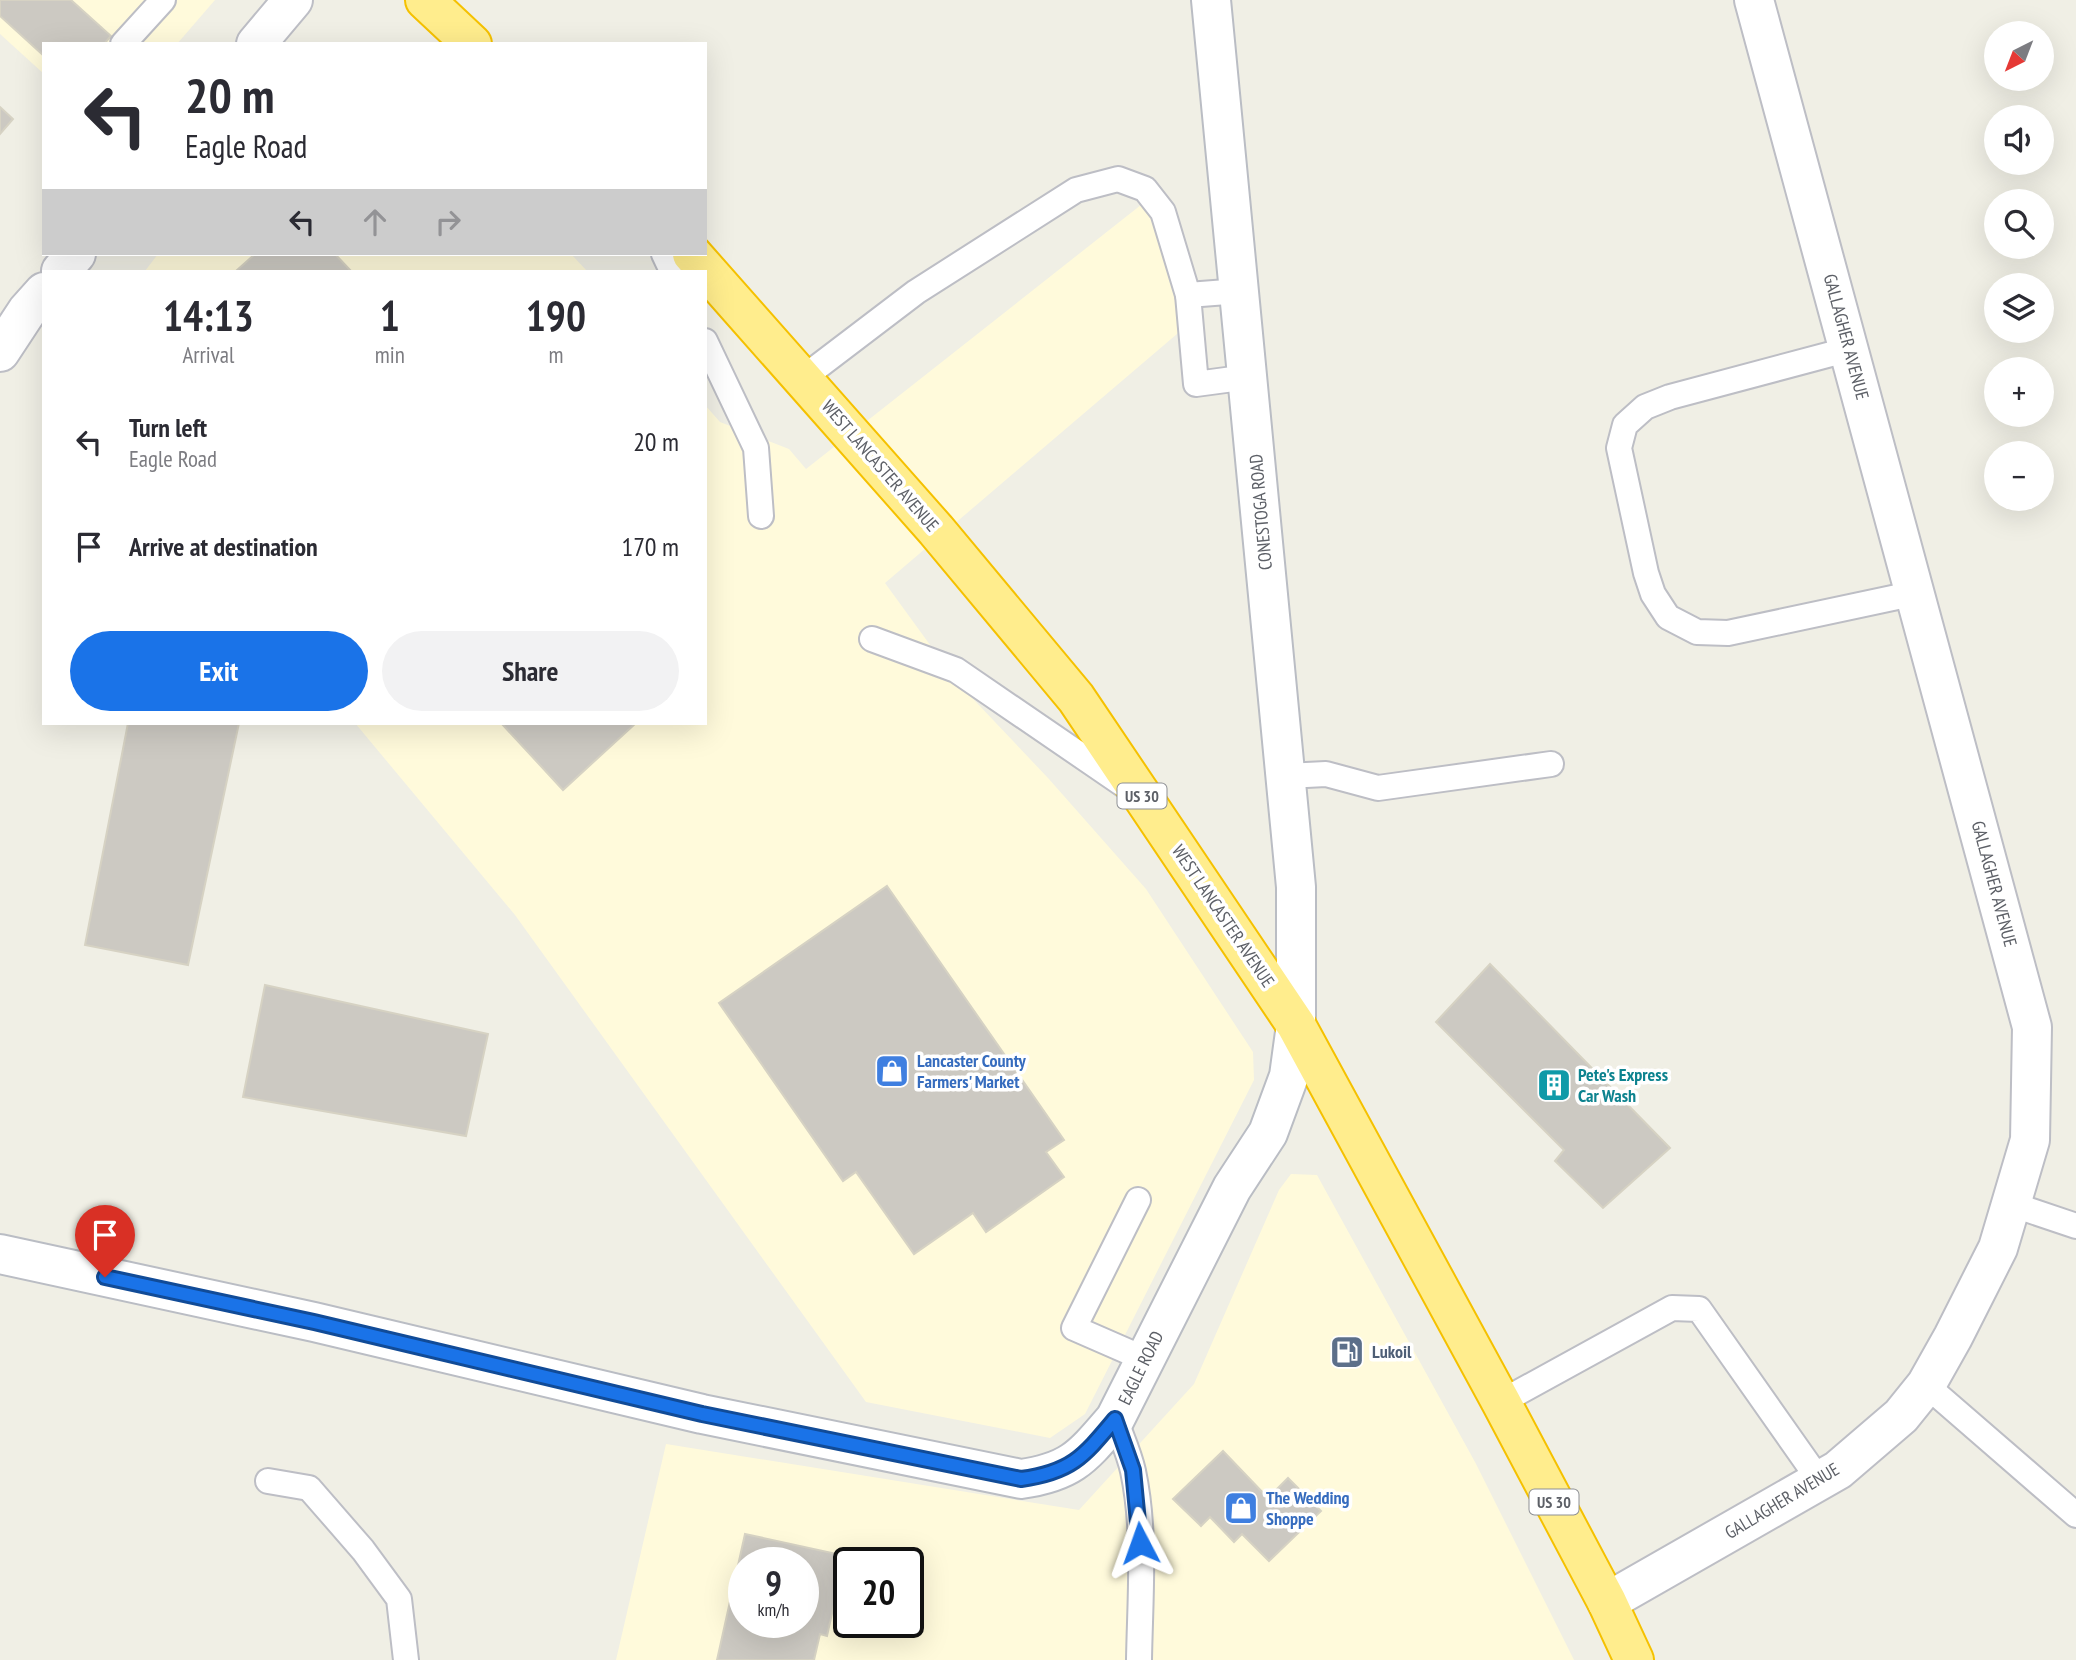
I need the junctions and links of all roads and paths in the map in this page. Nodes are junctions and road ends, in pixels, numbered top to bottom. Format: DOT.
graph roads {
  1 [pos="163,0"];
  2 [pos="293,0"];
  3 [pos="425,0"];
  4 [pos="1211,0"];
  5 [pos="1754,0"];
  6 [pos="125,42"];
  7 [pos="258,42"];
  8 [pos="470,42"];
  9 [pos="74,256"];
  10 [pos="694,256"];
  11 [pos="62,270"];
  12 [pos="706,270"];
  13 [pos="707,271"];
  14 [pos="1240,291"];
  15 [pos="42,294"];
  16 [pos="1188,295"];
  17 [pos="707,345"];
  18 [pos="1850,349"];
  19 [pos="0,352"];
  20 [pos="1248,377"];
  21 [pos="803,378"];
  22 [pos="761,516"];
  23 [pos="1916,593"];
  24 [pos="872,639"];
  25 [pos="1551,764"];
  26 [pos="1286,776"];
  27 [pos="1144,799"];
  28 [pos="1296,1025"];
  29 [pos="1138,1200"];
  30 [pos="2011,1203"];
  31 [pos="2076,1226"];
  32 [pos="0,1254"];
  33 [pos="1145,1359"];
  34 [pos="1926,1385"];
  35 [pos="1501,1402"];
  36 [pos="1115,1419"];
  37 [pos="268,1481"];
  38 [pos="1820,1481"];
  39 [pos="2076,1515"];
  40 [pos="1607,1602"];
  41 [pos="406,1660"];
  42 [pos="1139,1660"];
  43 [pos="1634,1660"];
  1 -- 6 [label="lane"];
  2 -- 7 [label="street"];
  3 -- 8 [label="highway"];
  4 -- 14 [label="street, CONESTOGA ROAD"];
  5 -- 18 [label="street, GALLAGHER AVENUE"];
  9 -- 11 [label="street"];
  10 -- 12 [label="highway, WEST LANCASTER AVENUE / US 30"];
  13 -- 21 [label="highway, WEST LANCASTER AVENUE / US 30"];
  14 -- 16 [label="lane"];
  14 -- 20 [label="street, CONESTOGA ROAD"];
  15 -- 19 [label="street"];
  16 -- 20 [label="lane"];
  16 -- 21 [label="lane"];
  17 -- 22 [label="lane"];
  18 -- 23 [label="street, GALLAGHER AVENUE"];
  18 -- 23 [label="lane"];
  20 -- 26 [label="street, CONESTOGA ROAD"];
  21 -- 27 [label="highway, WEST LANCASTER AVENUE / US 30"];
  23 -- 30 [label="street, GALLAGHER AVENUE"];
  24 -- 27 [label="lane"];
  25 -- 26 [label="lane"];
  26 -- 28 [label="street, CONESTOGA ROAD"];
  27 -- 28 [label="highway, WEST LANCASTER AVENUE / US 30"];
  28 -- 33 [label="street, EAGLE ROAD"];
  28 -- 35 [label="highway, WEST LANCASTER AVENUE / US 30"];
  29 -- 33 [label="lane"];
  30 -- 31 [label="lane"];
  30 -- 34 [label="street, GALLAGHER AVENUE"];
  32 -- 36 [label="street, EAGLE ROAD"];
  33 -- 36 [label="street, EAGLE ROAD"];
  34 -- 38 [label="street, GALLAGHER AVENUE"];
  34 -- 39 [label="lane"];
  35 -- 38 [label="lane"];
  35 -- 40 [label="highway, WEST LANCASTER AVENUE / US 30"];
  36 -- 42 [label="lane"];
  37 -- 41 [label="lane"];
  38 -- 40 [label="street, GALLAGHER AVENUE"];
  40 -- 43 [label="highway, WEST LANCASTER AVENUE / US 30"];
}
